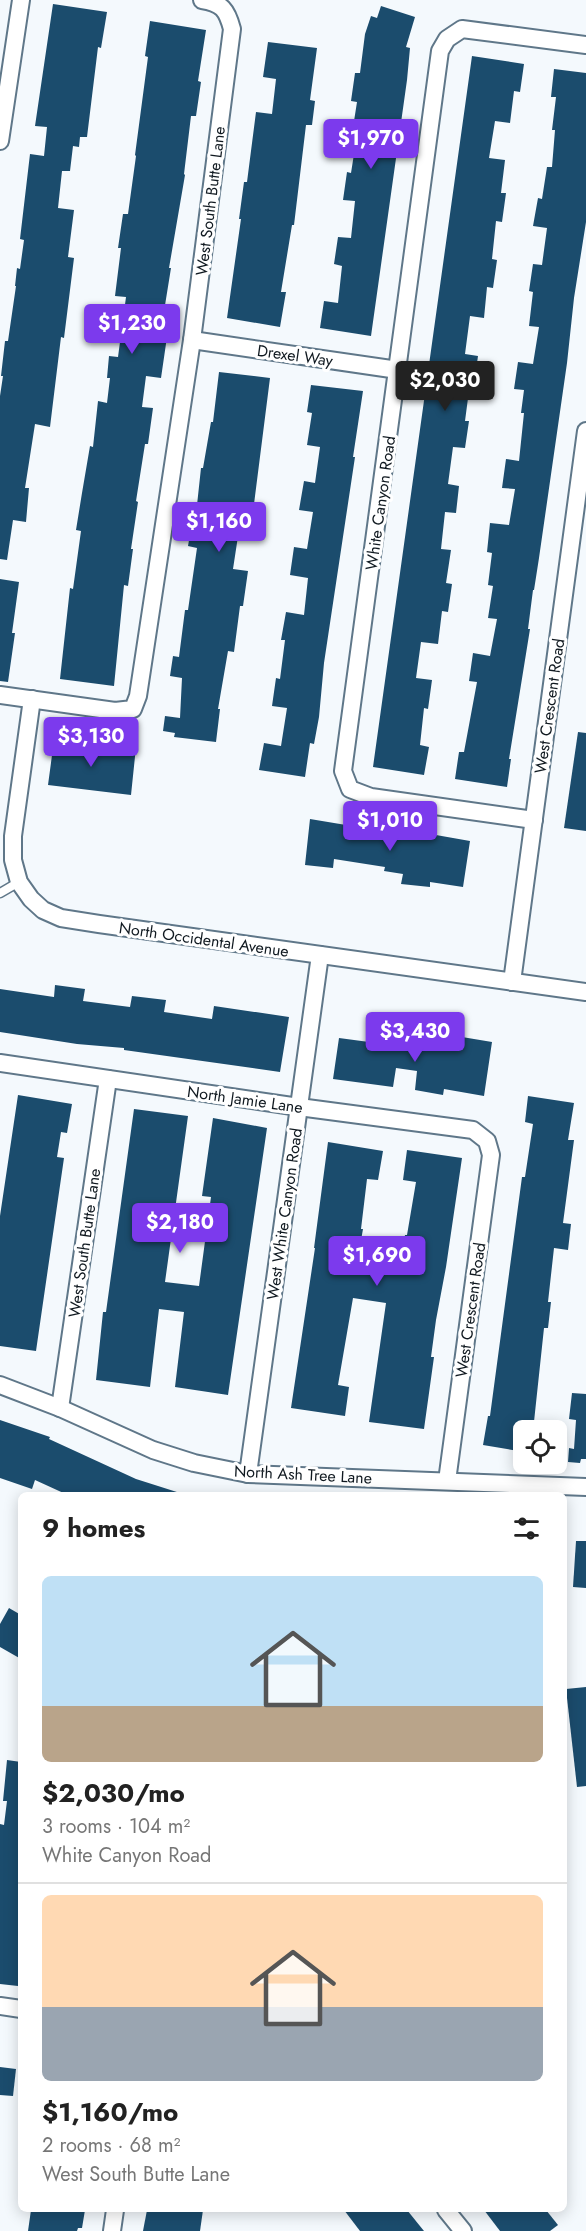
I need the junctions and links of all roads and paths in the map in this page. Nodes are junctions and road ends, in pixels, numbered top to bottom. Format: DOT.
graph roads {
  1 [pos="21,0"];
  2 [pos="202,0"];
  3 [pos="586,45"];
  4 [pos="0,141"];
  5 [pos="192,340"];
  6 [pos="398,370"];
  7 [pos="586,431"];
  8 [pos="0,695"];
  9 [pos="32,699"];
  10 [pos="534,820"];
  11 [pos="20,882"];
  12 [pos="0,893"];
  13 [pos="320,955"];
  14 [pos="512,982"];
  15 [pos="586,992"];
  16 [pos="0,1063"];
  17 [pos="108,1079"];
  18 [pos="299,1107"];
  19 [pos="487,1141"];
  20 [pos="0,1385"];
  21 [pos="60,1408"];
  22 [pos="248,1474"];
  23 [pos="447,1480"];
  24 [pos="586,1487"];
  25 [pos="0,2006"];
  26 [pos="18,2009"];
  27 [pos="115,2212"];
  28 [pos="448,2212"];
  29 [pos="112,2231"];
  30 [pos="463,2231"];
  1 -- 4 [label="street"];
  2 -- 5 [label="street, West South Butte Lane"];
  3 -- 6 [label="street, White Canyon Road"];
  5 -- 6 [label="street, Drexel Way"];
  5 -- 9 [label="street, West South Butte Lane"];
  6 -- 10 [label="street, White Canyon Road"];
  7 -- 10 [label="street, West Crescent Road"];
  8 -- 9 [label="street"];
  9 -- 11 [label="street, North Occidental Avenue"];
  10 -- 14 [label="street, West Crescent Road"];
  11 -- 12 [label="lane"];
  11 -- 13 [label="street, North Occidental Avenue"];
  13 -- 14 [label="street, North Occidental Avenue"];
  13 -- 18 [label="street, West White Canyon Road"];
  14 -- 15 [label="street, North Occidental Avenue"];
  16 -- 17 [label="street, North Jamie Lane"];
  17 -- 18 [label="street, North Jamie Lane"];
  17 -- 21 [label="street, West South Butte Lane"];
  18 -- 19 [label="street, North Jamie Lane"];
  18 -- 22 [label="street, West White Canyon Road"];
  19 -- 23 [label="street, West Crescent Road"];
  20 -- 21 [label="street, North Ash Tree Lane"];
  21 -- 22 [label="street, North Ash Tree Lane"];
  22 -- 23 [label="street, North Ash Tree Lane"];
  23 -- 24 [label="street, North Ash Tree Lane"];
  25 -- 26 [label="street"];
  27 -- 29 [label="street"];
  28 -- 30 [label="street"];
}
